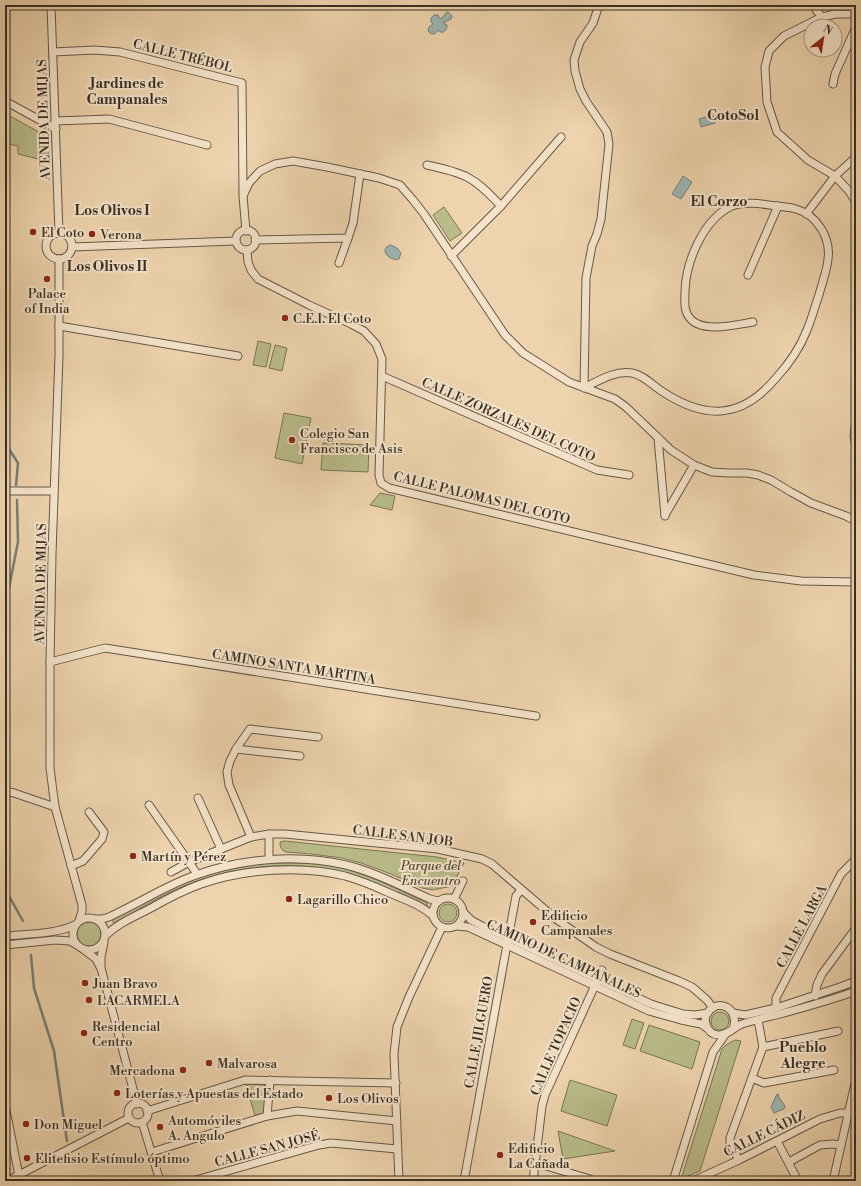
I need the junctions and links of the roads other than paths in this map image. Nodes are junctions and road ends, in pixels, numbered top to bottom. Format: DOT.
graph roads {
  1 [pos="51,5"];
  2 [pos="599,5"];
  3 [pos="814,5"];
  4 [pos="856,14"];
  5 [pos="822,17"];
  6 [pos="856,27"];
  7 [pos="53,52"];
  8 [pos="834,84"];
  9 [pos="5,101"];
  10 [pos="55,121"];
  11 [pos="56,130"];
  12 [pos="561,137"];
  13 [pos="207,145"];
  14 [pos="856,157"];
  15 [pos="427,165"];
  16 [pos="360,174"];
  17 [pos="835,176"];
  18 [pos="243,196"];
  19 [pos="856,202"];
  20 [pos="501,206"];
  21 [pos="778,206"];
  22 [pos="806,214"];
  23 [pos="246,231"];
  24 [pos="59,233"];
  25 [pos="348,238"];
  26 [pos="255,240"];
  27 [pos="236,241"];
  28 [pos="72,247"];
  29 [pos="247,250"];
  30 [pos="451,256"];
  31 [pos="59,259"];
  32 [pos="339,263"];
  33 [pos="748,275"];
  34 [pos="753,322"];
  35 [pos="59,326"];
  36 [pos="238,356"];
  37 [pos="382,376"];
  38 [pos="584,388"];
  39 [pos="856,421"];
  40 [pos="658,438"];
  41 [pos="856,446"];
  42 [pos="694,465"];
  43 [pos="629,475"];
  44 [pos="5,491"];
  45 [pos="54,492"];
  46 [pos="856,521"];
  47 [pos="856,582"];
  48 [pos="50,662"];
  49 [pos="536,716"];
  50 [pos="318,737"];
  51 [pos="236,749"];
  52 [pos="300,756"];
  53 [pos="5,791"];
  54 [pos="198,798"];
  55 [pos="149,805"];
  56 [pos="55,807"];
  57 [pos="89,812"];
  58 [pos="269,834"];
  59 [pos="250,837"];
  60 [pos="221,849"];
  61 [pos="269,859"];
  62 [pos="856,859"];
  63 [pos="190,862"];
  64 [pos="71,866"];
  65 [pos="171,872"];
  66 [pos="196,874"];
  67 [pos="463,881"];
  68 [pos="521,890"];
  69 [pos="454,899"];
  70 [pos="438,900"];
  71 [pos="82,906"];
  72 [pos="463,912"];
  73 [pos="432,916"];
  74 [pos="95,918"];
  75 [pos="77,923"];
  76 [pos="457,926"];
  77 [pos="442,927"];
  78 [pos="856,928"];
  79 [pos="5,936"];
  80 [pos="105,939"];
  81 [pos="508,941"];
  82 [pos="5,945"];
  83 [pos="80,947"];
  84 [pos="101,968"];
  85 [pos="602,970"];
  86 [pos="856,981"];
  87 [pos="596,983"];
  88 [pos="856,991"];
  89 [pos="815,996"];
  90 [pos="776,1008"];
  91 [pos="710,1010"];
  92 [pos="733,1013"];
  93 [pos="758,1020"];
  94 [pos="707,1028"];
  95 [pos="733,1029"];
  96 [pos="838,1031"];
  97 [pos="713,1034"];
  98 [pos="725,1035"];
  99 [pos="763,1047"];
  100 [pos="713,1052"];
  101 [pos="834,1070"];
  102 [pos="752,1078"];
  103 [pos="856,1078"];
  104 [pos="270,1080"];
  105 [pos="396,1083"];
  106 [pos="853,1103"];
  107 [pos="137,1104"];
  108 [pos="5,1105"];
  109 [pos="147,1111"];
  110 [pos="848,1113"];
  111 [pos="267,1116"];
  112 [pos="129,1118"];
  113 [pos="397,1121"];
  114 [pos="142,1122"];
  115 [pos="777,1141"];
  116 [pos="840,1145"];
  117 [pos="398,1149"];
  118 [pos="152,1152"];
  119 [pos="739,1160"];
  120 [pos="789,1162"];
  121 [pos="536,1163"];
  122 [pos="19,1178"];
  123 [pos="590,1179"];
  124 [pos="7,1181"];
  125 [pos="160,1181"];
  126 [pos="192,1181"];
  127 [pos="399,1181"];
  128 [pos="464,1181"];
  129 [pos="533,1181"];
  130 [pos="673,1181"];
  131 [pos="693,1181"];
  132 [pos="798,1181"];
  133 [pos="833,1181"];
  1 -- 7 [label="street, AVENIDA DE MIJAS"];
  2 -- 38 [label="street"];
  3 -- 5 [label="street"];
  4 -- 5 [label="street"];
  5 -- 17 [label="street"];
  6 -- 8 [label="street"];
  7 -- 10 [label="street, AVENIDA DE MIJAS"];
  7 -- 18 [label="street, CALLE TRÉBOL"];
  9 -- 11 [label="street"];
  10 -- 11 [label="street, AVENIDA DE MIJAS"];
  10 -- 13 [label="street"];
  11 -- 24 [label="street, AVENIDA DE MIJAS"];
  12 -- 20 [label="street"];
  14 -- 17 [label="street"];
  15 -- 20 [label="street"];
  16 -- 18 [label="street"];
  16 -- 25 [label="street"];
  16 -- 30 [label="street"];
  17 -- 19 [label="street"];
  17 -- 22 [label="street"];
  18 -- 23 [label="street"];
  20 -- 30 [label="street"];
  21 -- 22 [label="street"];
  21 -- 33 [label="street"];
  21 -- 34 [label="street"];
  22 -- 38 [label="street"];
  23 -- 26 [label="street"];
  23 -- 27 [label="street"];
  24 -- 28 [label="street"];
  24 -- 31 [label="street"];
  25 -- 26 [label="street"];
  25 -- 32 [label="street"];
  26 -- 29 [label="street"];
  27 -- 28 [label="street"];
  27 -- 29 [label="street"];
  28 -- 31 [label="street"];
  29 -- 37 [label="street, CALLE PALOMAS DEL COTO"];
  30 -- 38 [label="street"];
  31 -- 35 [label="street, AVENIDA DE MIJAS"];
  35 -- 36 [label="street"];
  35 -- 45 [label="street, AVENIDA DE MIJAS"];
  37 -- 43 [label="street, CALLE ZORZALES DEL COTO"];
  37 -- 47 [label="street, CALLE PALOMAS DEL COTO"];
  38 -- 40 [label="street"];
  39 -- 41 [label="street"];
  40 -- 42 [label="street"];
  40 -- 42 [label="street"];
  42 -- 46 [label="street"];
  44 -- 45 [label="street"];
  45 -- 48 [label="street, AVENIDA DE MIJAS"];
  48 -- 49 [label="street, CAMINO SANTA MARTINA"];
  48 -- 56 [label="street, AVENIDA DE MIJAS"];
  50 -- 51 [label="street"];
  51 -- 52 [label="street"];
  51 -- 59 [label="street"];
  53 -- 56 [label="street"];
  54 -- 60 [label="street"];
  55 -- 63 [label="street"];
  56 -- 64 [label="street, AVENIDA DE MIJAS"];
  57 -- 64 [label="street"];
  58 -- 59 [label="street, CALLE SAN JOB"];
  58 -- 61 [label="street"];
  58 -- 68 [label="street, CALLE SAN JOB"];
  59 -- 60 [label="street, CALLE SAN JOB"];
  60 -- 63 [label="street, CALLE SAN JOB"];
  61 -- 66 [label="street"];
  61 -- 70 [label="street"];
  62 -- 90 [label="street, CALLE LARGA"];
  63 -- 65 [label="street, CALLE SAN JOB"];
  63 -- 66 [label="street"];
  64 -- 71 [label="street, AVENIDA DE MIJAS"];
  66 -- 74 [label="street"];
  67 -- 69 [label="street"];
  68 -- 81 [label="street, CALLE JILGUERO"];
  68 -- 91 [label="street, CALLE SAN JOB"];
  69 -- 70 [label="street"];
  69 -- 72 [label="street"];
  70 -- 73 [label="street"];
  71 -- 74 [label="street, AVENIDA DE MIJAS"];
  71 -- 75 [label="street, AVENIDA DE MIJAS"];
  72 -- 76 [label="street"];
  72 -- 81 [label="street, CAMINO DE CAMPANALES"];
  73 -- 77 [label="street"];
  73 -- 80 [label="street"];
  74 -- 75 [label="street"];
  74 -- 80 [label="street"];
  75 -- 79 [label="street"];
  75 -- 83 [label="street"];
  76 -- 77 [label="street"];
  76 -- 81 [label="street, CAMINO DE CAMPANALES"];
  77 -- 105 [label="street"];
  78 -- 89 [label="street"];
  80 -- 83 [label="street"];
  80 -- 84 [label="street"];
  81 -- 87 [label="street, CAMINO DE CAMPANALES"];
  81 -- 128 [label="street, CALLE JILGUERO"];
  82 -- 83 [label="street"];
  83 -- 84 [label="street"];
  84 -- 107 [label="street"];
  85 -- 87 [label="street, CALLE TOPACIO"];
  86 -- 89 [label="street"];
  87 -- 91 [label="street, CAMINO DE CAMPANALES"];
  87 -- 94 [label="street, CAMINO DE CAMPANALES"];
  87 -- 121 [label="street, CALLE TOPACIO"];
  88 -- 93 [label="street"];
  89 -- 90 [label="street"];
  90 -- 92 [label="street"];
  91 -- 92 [label="street"];
  91 -- 94 [label="street"];
  92 -- 95 [label="street"];
  93 -- 95 [label="street"];
  93 -- 99 [label="street"];
  94 -- 97 [label="street"];
  95 -- 98 [label="street"];
  96 -- 99 [label="street"];
  97 -- 98 [label="street"];
  97 -- 100 [label="street"];
  98 -- 100 [label="street"];
  99 -- 102 [label="street"];
  100 -- 130 [label="street"];
  101 -- 102 [label="street"];
  102 -- 119 [label="street"];
  103 -- 106 [label="street"];
  104 -- 105 [label="street"];
  104 -- 109 [label="street"];
  104 -- 111 [label="street"];
  105 -- 113 [label="street"];
  106 -- 110 [label="street"];
  107 -- 109 [label="street"];
  107 -- 112 [label="street"];
  108 -- 122 [label="street"];
  109 -- 114 [label="street"];
  110 -- 115 [label="street, CALLE CÁDIZ"];
  110 -- 116 [label="street"];
  111 -- 113 [label="street"];
  111 -- 118 [label="street"];
  112 -- 114 [label="street"];
  112 -- 122 [label="street"];
  113 -- 117 [label="street"];
  114 -- 118 [label="street"];
  115 -- 119 [label="street, CALLE CÁDIZ"];
  115 -- 120 [label="street"];
  116 -- 120 [label="street"];
  116 -- 133 [label="street"];
  117 -- 126 [label="street, CALLE SAN JOSÉ"];
  117 -- 127 [label="street"];
  118 -- 125 [label="street"];
  119 -- 131 [label="street, CALLE CÁDIZ"];
  120 -- 132 [label="street"];
  121 -- 123 [label="street"];
  121 -- 129 [label="street, CALLE TOPACIO"];
  122 -- 124 [label="street"];
}
